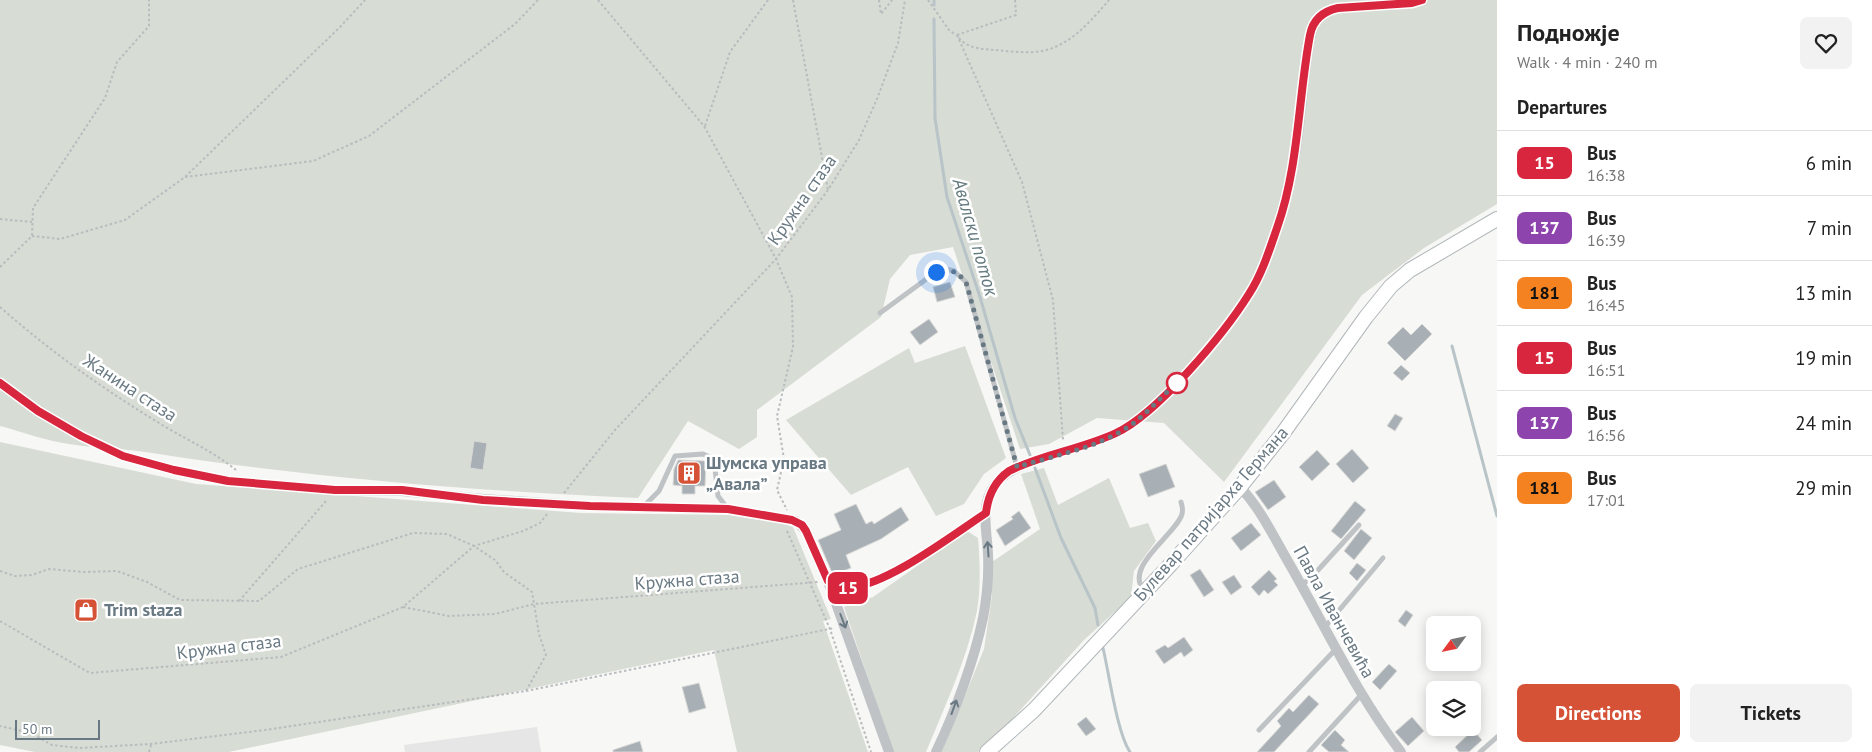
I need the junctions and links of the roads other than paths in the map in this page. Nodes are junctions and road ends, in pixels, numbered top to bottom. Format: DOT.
graph roads {
  1 [pos="1422,0"];
  2 [pos="1494,223"];
  3 [pos="880,313"];
  4 [pos="0,383"];
  5 [pos="1017,467"];
  6 [pos="1240,487"];
  7 [pos="1181,502"];
  8 [pos="643,507"];
  9 [pos="728,509"];
  10 [pos="986,513"];
  11 [pos="1359,525"];
  12 [pos="1383,558"];
  13 [pos="828,581"];
  14 [pos="1301,584"];
  15 [pos="1145,591"];
  16 [pos="1325,627"];
  17 [pos="1336,648"];
  18 [pos="1362,694"];
  19 [pos="1259,730"];
  20 [pos="1497,737"];
  21 [pos="889,752"];
  22 [pos="936,752"];
  23 [pos="988,752"];
  24 [pos="1309,752"];
  25 [pos="1402,752"];
  26 [pos="1480,752"];
  1 -- 5 [label="street"];
  2 -- 6 [label="main road, Булевар патријарха Германа"];
  3 -- 5 [label="lane"];
  4 -- 8 [label="street"];
  5 -- 10 [label="street"];
  6 -- 14 [label="street, Павла Иванчевића"];
  6 -- 15 [label="main road, Булевар патријарха Германа"];
  7 -- 15 [label="lane"];
  8 -- 9 [label="street"];
  8 -- 9 [label="lane"];
  9 -- 13 [label="street"];
  10 -- 13 [label="lane"];
  22 -- 10 [label="street, one-way"];
  11 -- 14 [label="lane"];
  12 -- 16 [label="lane"];
  13 -- 21 [label="street, one-way"];
  14 -- 16 [label="street, Павла Иванчевића"];
  15 -- 23 [label="main road, Булевар патријарха Германа"];
  16 -- 17 [label="street, Павла Иванчевића"];
  17 -- 18 [label="street, Павла Иванчевића"];
  17 -- 19 [label="lane"];
  18 -- 24 [label="lane"];
  18 -- 25 [label="street, Павла Иванчевића"];
  20 -- 26 [label="lane"];
}
